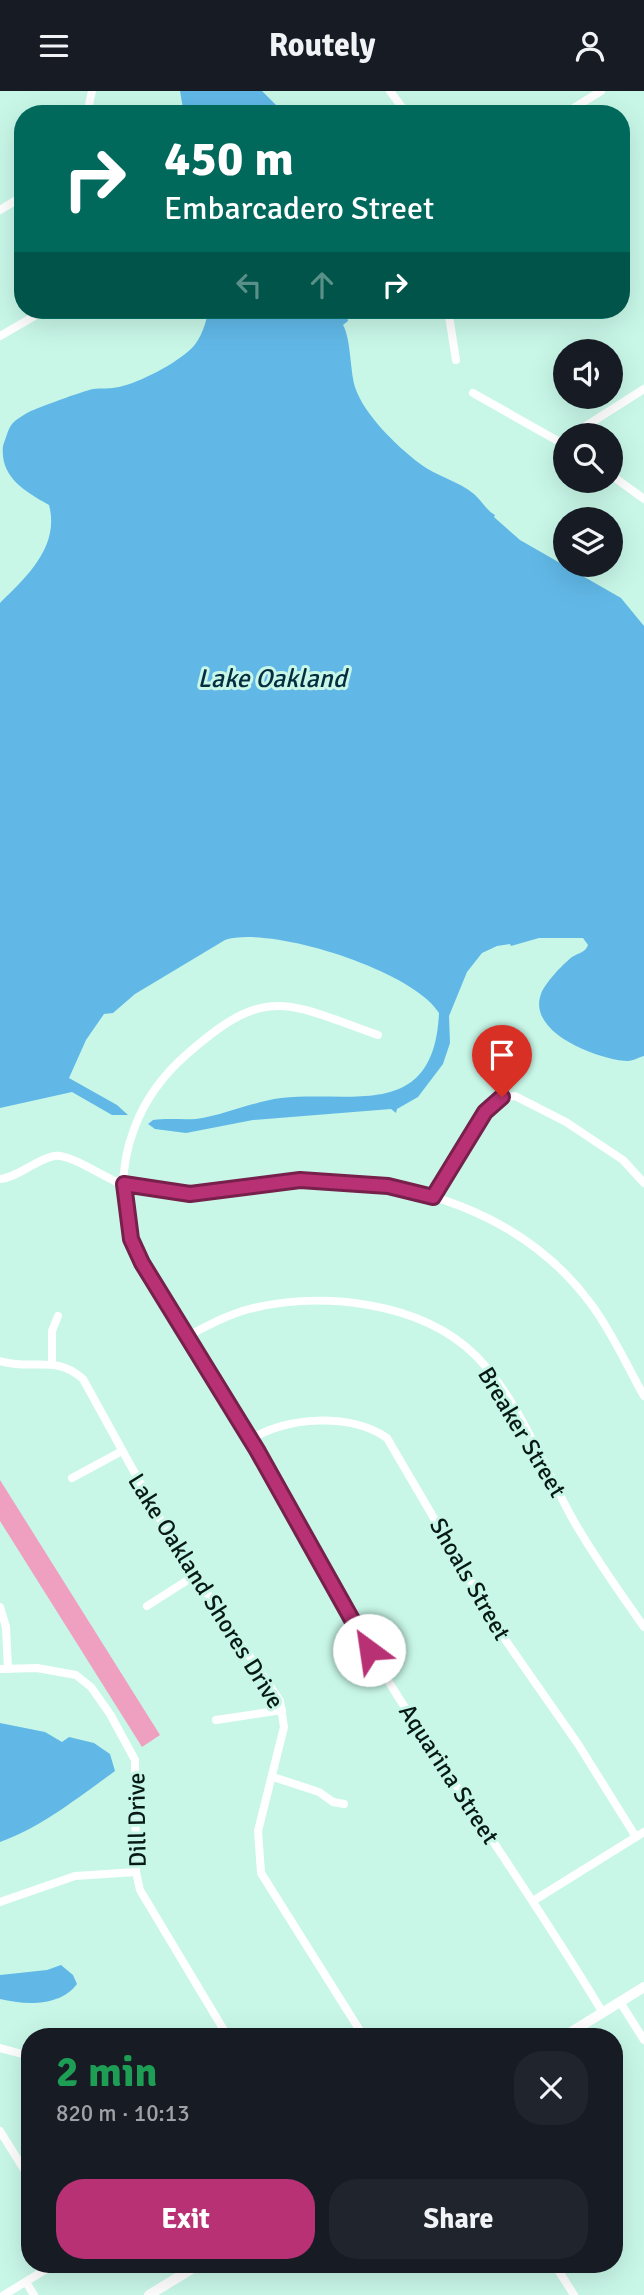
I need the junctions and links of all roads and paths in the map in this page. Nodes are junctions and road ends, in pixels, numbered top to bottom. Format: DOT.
graph roads {
  1 [pos="601,91"];
  2 [pos="578,105"];
  3 [pos="29,319"];
  4 [pos="449,319"];
  5 [pos="0,336"];
  6 [pos="456,360"];
  7 [pos="644,389"];
  8 [pos="473,393"];
  9 [pos="590,423"];
  10 [pos="553,437"];
  11 [pos="623,484"];
  12 [pos="644,499"];
  13 [pos="377,1035"];
  14 [pos="0,1179"];
  15 [pos="644,1183"];
  16 [pos="124,1184"];
  17 [pos="433,1197"];
  18 [pos="58,1316"];
  19 [pos="186,1337"];
  20 [pos="0,1361"];
  21 [pos="52,1363"];
  22 [pos="644,1397"];
  23 [pos="250,1440"];
  24 [pos="122,1451"];
  25 [pos="72,1478"];
  26 [pos="194,1576"];
  27 [pos="147,1606"];
  28 [pos="0,1607"];
  29 [pos="644,1627"];
  30 [pos="4,1669"];
  31 [pos="282,1710"];
  32 [pos="216,1720"];
  33 [pos="273,1777"];
  34 [pos="344,1804"];
  35 [pos="644,1832"];
  36 [pos="636,1837"];
  37 [pos="136,1872"];
  38 [pos="533,1901"];
  39 [pos="0,1902"];
  40 [pos="644,1987"];
  41 [pos="620,2002"];
  42 [pos="603,2013"];
  43 [pos="222,2028"];
  44 [pos="359,2028"];
  45 [pos="578,2028"];
  46 [pos="644,2040"];
  47 [pos="0,2047"];
  48 [pos="21,2053"];
  49 [pos="0,2130"];
  50 [pos="21,2164"];
  51 [pos="40,2273"];
  52 [pos="185,2273"];
  53 [pos="560,2273"];
  54 [pos="26,2282"];
  55 [pos="4,2295"];
  56 [pos="34,2295"];
  57 [pos="149,2295"];
  58 [pos="574,2295"];
  1 -- 2 [label="street"];
  3 -- 5 [label="street"];
  4 -- 6 [label="street"];
  7 -- 9 [label="street"];
  8 -- 10 [label="street"];
  11 -- 12 [label="street"];
  13 -- 16 [label="street, Aquarina Street"];
  14 -- 16 [label="street"];
  15 -- 17 [label="street"];
  16 -- 17 [label="street"];
  16 -- 19 [label="street, Aquarina Street"];
  17 -- 22 [label="street"];
  18 -- 21 [label="street"];
  19 -- 23 [label="street, Aquarina Street"];
  19 -- 29 [label="street, Breaker Street"];
  20 -- 21 [label="street"];
  21 -- 24 [label="street, Lake Oakland Shores Drive"];
  23 -- 36 [label="street, Shoals Street"];
  23 -- 38 [label="street, Aquarina Street"];
  24 -- 25 [label="street"];
  24 -- 26 [label="street, Lake Oakland Shores Drive"];
  26 -- 27 [label="street"];
  26 -- 31 [label="street, Lake Oakland Shores Drive"];
  28 -- 30 [label="street"];
  30 -- 37 [label="street, Dill Drive"];
  31 -- 32 [label="street"];
  31 -- 33 [label="street, Lake Oakland Shores Drive"];
  33 -- 34 [label="street"];
  33 -- 44 [label="street, Lake Oakland Shores Drive"];
  35 -- 36 [label="street"];
  36 -- 38 [label="street"];
  37 -- 39 [label="street"];
  37 -- 43 [label="street, Dill Drive"];
  38 -- 42 [label="street, Aquarina Street"];
  40 -- 41 [label="main road"];
  41 -- 42 [label="main road"];
  41 -- 46 [label="street"];
  42 -- 45 [label="main road"];
  47 -- 48 [label="street"];
  49 -- 50 [label="street"];
  51 -- 54 [label="street"];
  52 -- 57 [label="main road"];
  53 -- 58 [label="street"];
  54 -- 55 [label="street"];
  54 -- 56 [label="street"];
}
